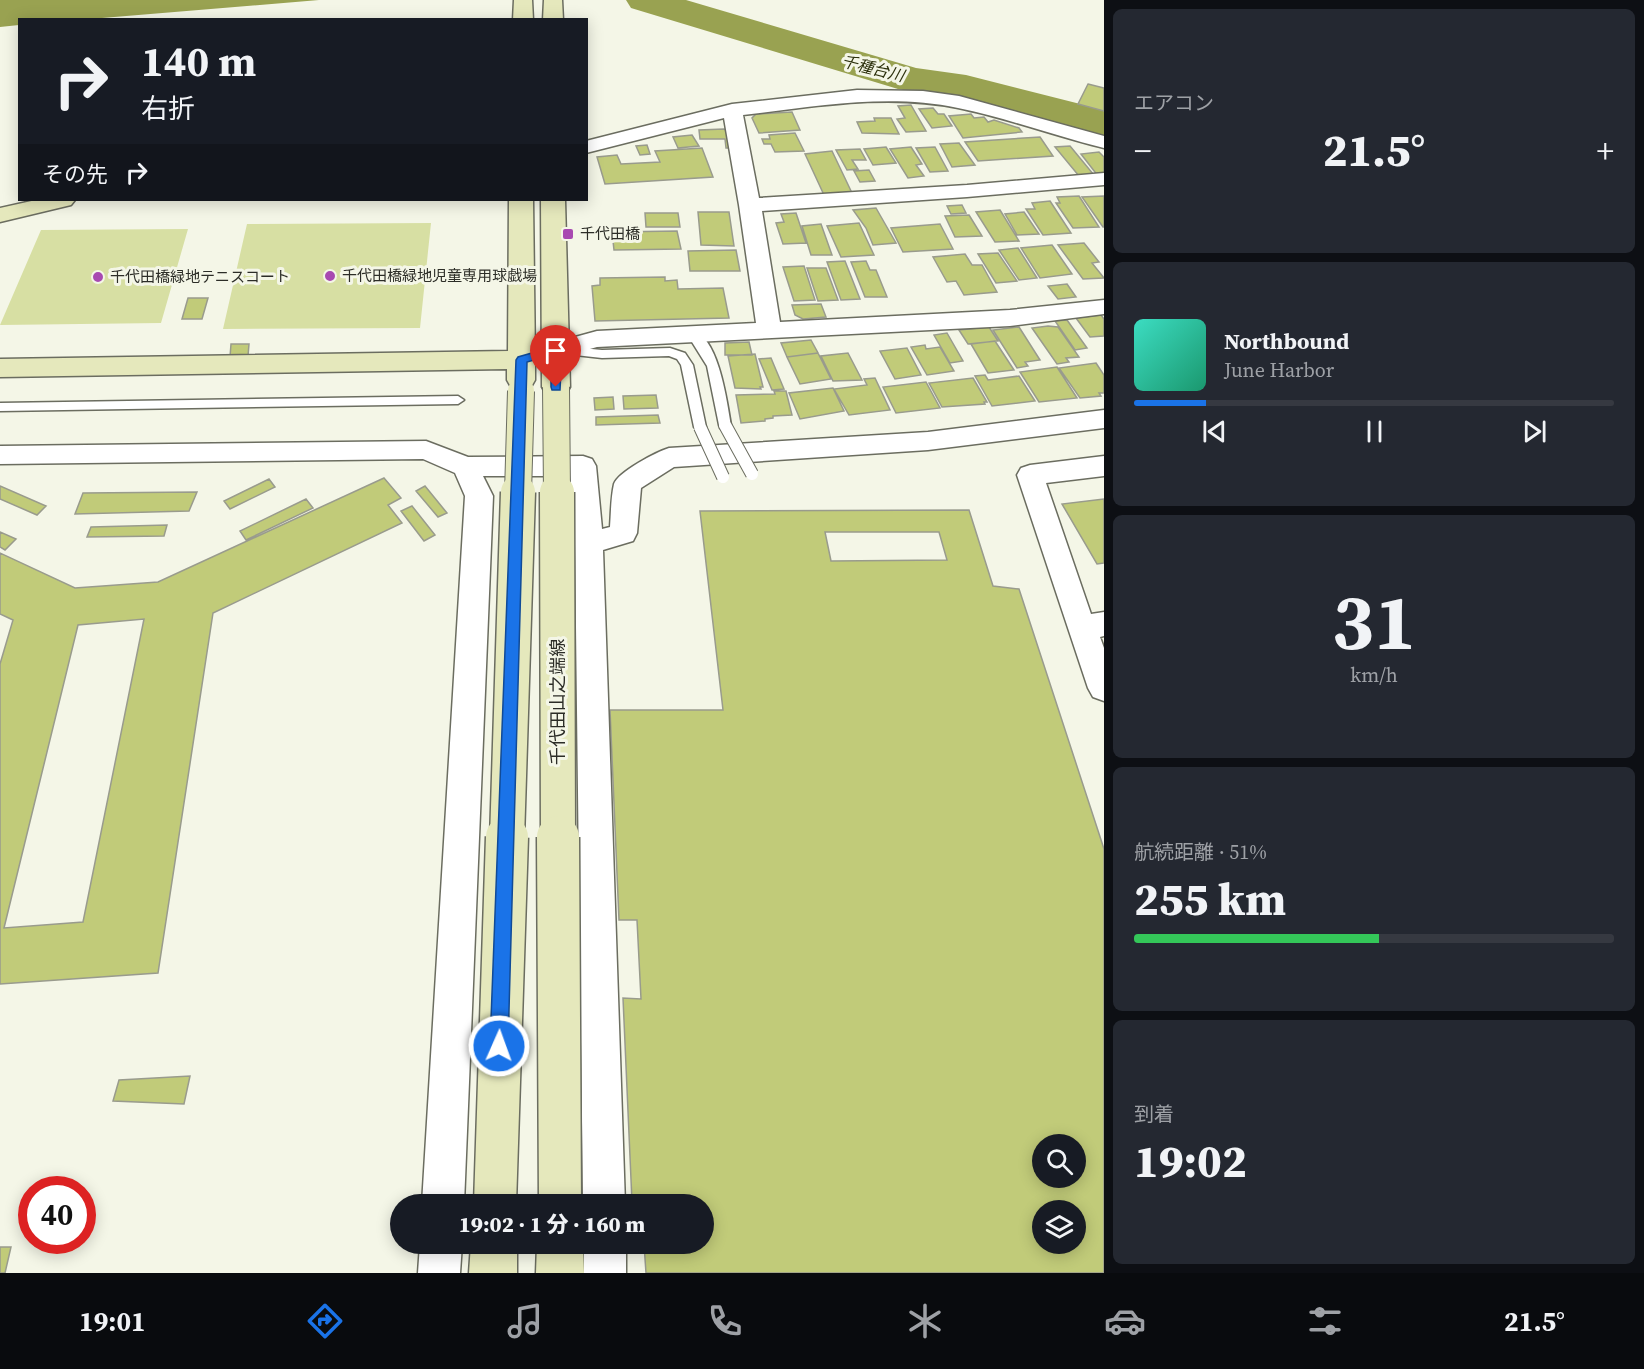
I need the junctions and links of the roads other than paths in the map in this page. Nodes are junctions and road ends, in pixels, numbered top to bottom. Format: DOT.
graph roads {
  1 [pos="524,0"];
  2 [pos="553,0"];
  3 [pos="523,18"];
  4 [pos="553,18"];
  5 [pos="732,110"];
  6 [pos="1104,142"];
  7 [pos="588,146"];
  8 [pos="1104,179"];
  9 [pos="59,201"];
  10 [pos="521,201"];
  11 [pos="553,201"];
  12 [pos="750,205"];
  13 [pos="0,215"];
  14 [pos="1104,307"];
  15 [pos="769,330"];
  16 [pos="693,334"];
  17 [pos="556,350"];
  18 [pos="0,368"];
  19 [pos="521,375"];
  20 [pos="458,400"];
  21 [pos="0,406"];
  22 [pos="1104,419"];
  23 [pos="0,454"];
  24 [pos="1104,465"];
  25 [pos="465,467"];
  26 [pos="752,474"];
  27 [pos="723,477"];
  28 [pos="589,544"];
  29 [pos="1093,626"];
  30 [pos="1104,688"];
  31 [pos="444,1194"];
  32 [pos="495,1194"];
  33 [pos="560,1194"];
  34 [pos="604,1194"];
  35 [pos="440,1254"];
  36 [pos="605,1254"];
  37 [pos="439,1273"];
  38 [pos="605,1273"];
  1 -- 3 [label="street"];
  2 -- 4 [label="street"];
  5 -- 6 [label="street"];
  5 -- 7 [label="street"];
  5 -- 12 [label="street"];
  8 -- 12 [label="street"];
  9 -- 13 [label="street"];
  10 -- 19 [label="street"];
  11 -- 17 [label="street, 千代田山之端線"];
  12 -- 15 [label="street"];
  14 -- 15 [label="street"];
  15 -- 16 [label="street"];
  16 -- 17 [label="street"];
  16 -- 26 [label="lane, bridge"];
  17 -- 19 [label="street"];
  17 -- 27 [label="lane, bridge"];
  17 -- 33 [label="street, 千代田山之端線, bridge"];
  18 -- 19 [label="street"];
  19 -- 32 [label="street, bridge"];
  20 -- 21 [label="lane"];
  22 -- 28 [label="street"];
  23 -- 25 [label="street"];
  24 -- 29 [label="street"];
  25 -- 28 [label="street"];
  25 -- 31 [label="street"];
  28 -- 34 [label="street"];
  29 -- 30 [label="street"];
  35 -- 37 [label="street"];
  36 -- 38 [label="street"];
}
